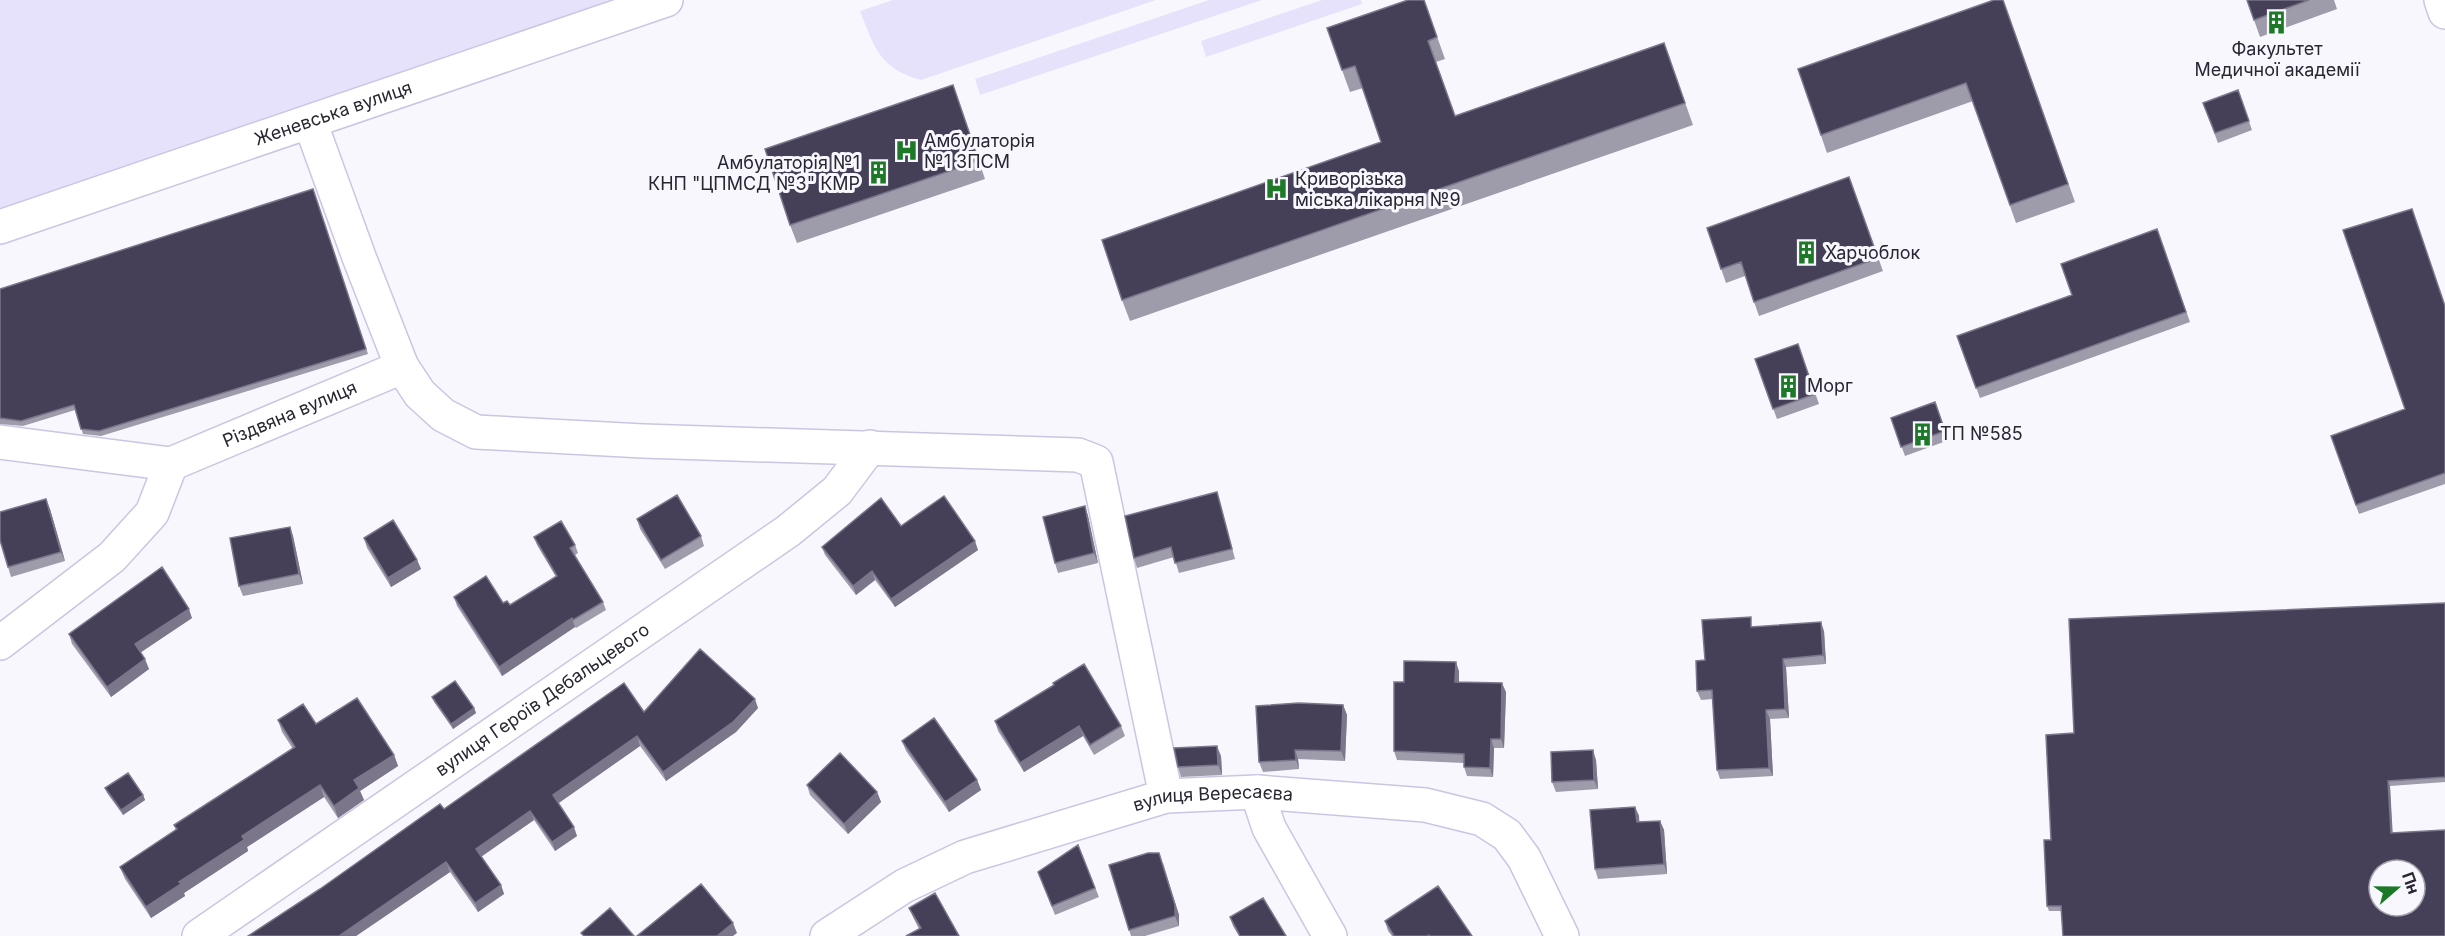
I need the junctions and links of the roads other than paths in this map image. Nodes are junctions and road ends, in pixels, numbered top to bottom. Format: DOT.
graph roads {
  1 [pos="666,0"];
  2 [pos="2441,0"];
  3 [pos="2445,12"];
  4 [pos="310,122"];
  5 [pos="0,227"];
  6 [pos="402,367"];
  7 [pos="0,442"];
  8 [pos="870,447"];
  9 [pos="171,464"];
  10 [pos="0,643"];
  11 [pos="1257,792"];
  12 [pos="1166,796"];
  13 [pos="199,936"];
  14 [pos="827,936"];
  15 [pos="1329,936"];
  16 [pos="1562,936"];
  1 -- 4 [label="street, Женевська вулиця"];
  2 -- 3 [label="street"];
  4 -- 5 [label="street, Женевська вулиця"];
  4 -- 6 [label="street"];
  6 -- 8 [label="street"];
  6 -- 9 [label="street, Різдвяна вулиця"];
  7 -- 9 [label="street"];
  8 -- 12 [label="street"];
  8 -- 13 [label="street, вулиця Героїв Дебальцевого"];
  9 -- 10 [label="street"];
  11 -- 12 [label="street, вулиця Вересаєва"];
  11 -- 15 [label="street"];
  11 -- 16 [label="street, вулиця Вересаєва"];
  12 -- 14 [label="street, вулиця Вересаєва"];
}
